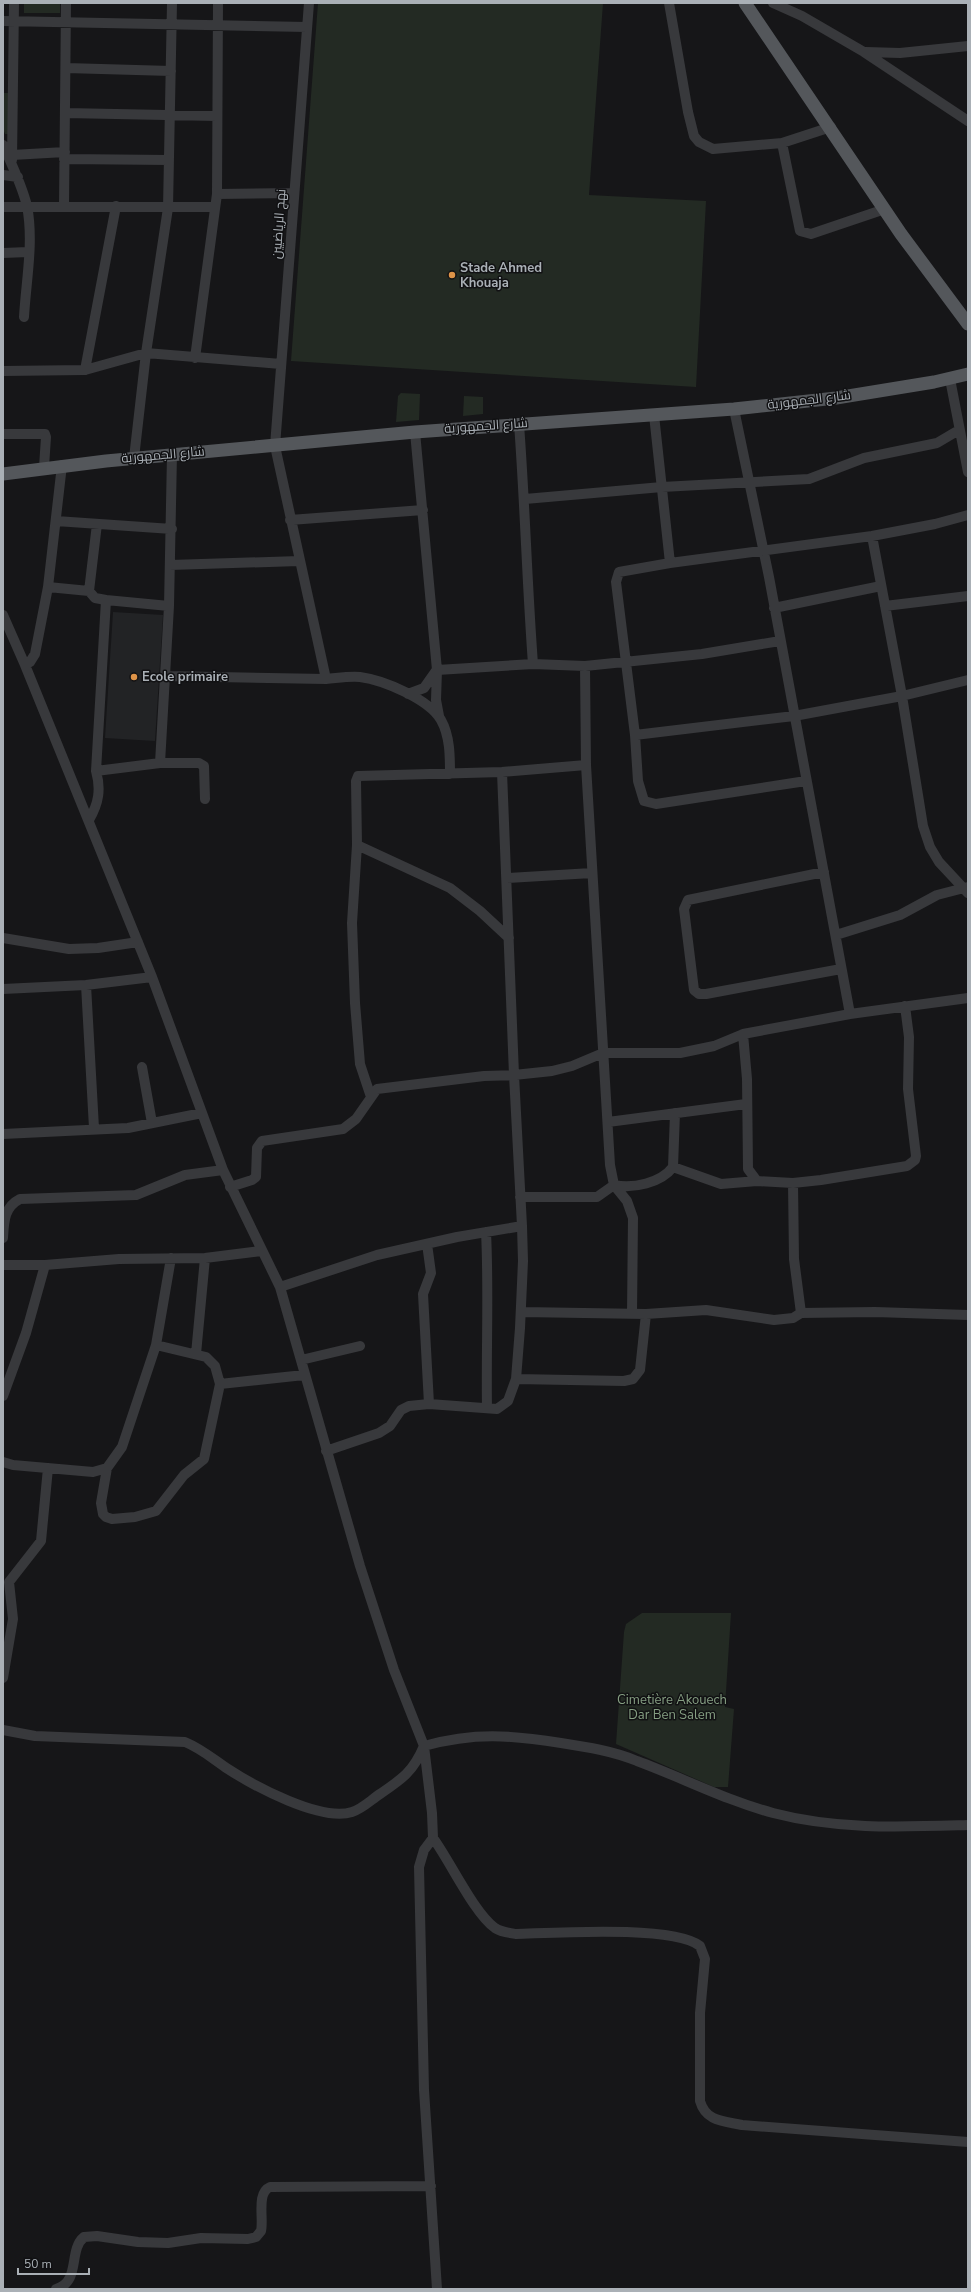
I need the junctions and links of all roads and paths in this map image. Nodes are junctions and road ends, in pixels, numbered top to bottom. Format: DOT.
graph roads {
  1 [pos="14,3"];
  2 [pos="66,3"];
  3 [pos="172,3"];
  4 [pos="218,3"];
  5 [pos="309,3"];
  6 [pos="669,3"];
  7 [pos="745,3"];
  8 [pos="773,3"];
  9 [pos="3,21"];
  10 [pos="14,22"];
  11 [pos="66,22"];
  12 [pos="218,24"];
  13 [pos="172,25"];
  14 [pos="307,27"];
  15 [pos="968,46"];
  16 [pos="864,52"];
  17 [pos="66,68"];
  18 [pos="171,71"];
  19 [pos="8,85"];
  20 [pos="65,113"];
  21 [pos="171,116"];
  22 [pos="217,116"];
  23 [pos="967,118"];
  24 [pos="831,127"];
  25 [pos="782,143"];
  26 [pos="3,145"];
  27 [pos="64,156"];
  28 [pos="12,159"];
  29 [pos="169,160"];
  30 [pos="3,175"];
  31 [pos="18,177"];
  32 [pos="294,193"];
  33 [pos="217,194"];
  34 [pos="64,206"];
  35 [pos="116,206"];
  36 [pos="3,207"];
  37 [pos="27,207"];
  38 [pos="215,207"];
  39 [pos="168,208"];
  40 [pos="885,209"];
  41 [pos="28,252"];
  42 [pos="3,253"];
  43 [pos="24,317"];
  44 [pos="968,324"];
  45 [pos="146,353"];
  46 [pos="195,358"];
  47 [pos="281,364"];
  48 [pos="84,370"];
  49 [pos="3,371"];
  50 [pos="967,373"];
  51 [pos="950,379"];
  52 [pos="734,409"];
  53 [pos="654,415"];
  54 [pos="519,424"];
  55 [pos="959,430"];
  56 [pos="415,432"];
  57 [pos="3,434"];
  58 [pos="275,446"];
  59 [pos="172,454"];
  60 [pos="134,458"];
  61 [pos="62,465"];
  62 [pos="44,467"];
  63 [pos="968,472"];
  64 [pos="3,474"];
  65 [pos="750,481"];
  66 [pos="662,487"];
  67 [pos="525,500"];
  68 [pos="423,510"];
  69 [pos="968,515"];
  70 [pos="290,520"];
  71 [pos="56,521"];
  72 [pos="97,524"];
  73 [pos="172,529"];
  74 [pos="872,536"];
  75 [pos="763,550"];
  76 [pos="299,561"];
  77 [pos="670,563"];
  78 [pos="170,565"];
  79 [pos="881,586"];
  80 [pos="48,587"];
  81 [pos="89,591"];
  82 [pos="968,596"];
  83 [pos="106,600"];
  84 [pos="169,606"];
  85 [pos="885,606"];
  86 [pos="774,608"];
  87 [pos="4,620"];
  88 [pos="780,641"];
  89 [pos="625,663"];
  90 [pos="533,664"];
  91 [pos="25,665"];
  92 [pos="585,666"];
  93 [pos="437,670"];
  94 [pos="166,676"];
  95 [pos="326,679"];
  96 [pos="968,680"];
  97 [pos="408,694"];
  98 [pos="902,696"];
  99 [pos="794,716"];
  100 [pos="441,720"];
  101 [pos="635,735"];
  102 [pos="160,763"];
  103 [pos="586,765"];
  104 [pos="96,771"];
  105 [pos="502,772"];
  106 [pos="450,774"];
  107 [pos="806,781"];
  108 [pos="205,799"];
  109 [pos="89,820"];
  110 [pos="357,845"];
  111 [pos="824,872"];
  112 [pos="592,873"];
  113 [pos="507,878"];
  114 [pos="967,890"];
  115 [pos="836,934"];
  116 [pos="3,938"];
  117 [pos="509,938"];
  118 [pos="138,942"];
  119 [pos="841,969"];
  120 [pos="152,977"];
  121 [pos="86,985"];
  122 [pos="3,988"];
  123 [pos="968,998"];
  124 [pos="905,1006"];
  125 [pos="850,1014"];
  126 [pos="743,1034"];
  127 [pos="603,1053"];
  128 [pos="142,1067"];
  129 [pos="514,1074"];
  130 [pos="371,1097"];
  131 [pos="746,1104"];
  132 [pos="202,1113"];
  133 [pos="675,1113"];
  134 [pos="608,1122"];
  135 [pos="152,1123"];
  136 [pos="94,1128"];
  137 [pos="3,1134"];
  138 [pos="673,1167"];
  139 [pos="222,1170"];
  140 [pos="757,1181"];
  141 [pos="793,1184"];
  142 [pos="614,1185"];
  143 [pos="230,1187"];
  144 [pos="520,1197"];
  145 [pos="522,1226"];
  146 [pos="486,1232"];
  147 [pos="3,1238"];
  148 [pos="427,1244"];
  149 [pos="261,1250"];
  150 [pos="171,1258"];
  151 [pos="205,1258"];
  152 [pos="3,1265"];
  153 [pos="45,1265"];
  154 [pos="280,1287"];
  155 [pos="522,1312"];
  156 [pos="801,1313"];
  157 [pos="632,1314"];
  158 [pos="646,1314"];
  159 [pos="968,1315"];
  160 [pos="156,1345"];
  161 [pos="360,1346"];
  162 [pos="196,1354"];
  163 [pos="301,1360"];
  164 [pos="304,1375"];
  165 [pos="516,1379"];
  166 [pos="220,1384"];
  167 [pos="3,1396"];
  168 [pos="429,1404"];
  169 [pos="487,1408"];
  170 [pos="326,1451"];
  171 [pos="3,1462"];
  172 [pos="48,1468"];
  173 [pos="107,1468"];
  174 [pos="3,1678"];
  175 [pos="3,1730"];
  176 [pos="424,1746"];
  177 [pos="968,1825"];
  178 [pos="433,1838"];
  179 [pos="968,2142"];
  180 [pos="431,2186"];
  181 [pos="56,2289"];
  182 [pos="437,2289"];
  1 -- 10 [label="street"];
  2 -- 11 [label="street"];
  3 -- 13 [label="street"];
  4 -- 12 [label="street"];
  5 -- 14 [label="street, نهج الرياضيين"];
  6 -- 25 [label="street"];
  7 -- 24 [label="main road"];
  8 -- 16 [label="street"];
  9 -- 10 [label="street"];
  10 -- 11 [label="street"];
  10 -- 19 [label="street"];
  11 -- 13 [label="street"];
  11 -- 17 [label="street"];
  12 -- 13 [label="street"];
  12 -- 14 [label="street"];
  12 -- 22 [label="street"];
  13 -- 18 [label="street"];
  14 -- 32 [label="street, نهج الرياضيين"];
  15 -- 16 [label="street"];
  16 -- 23 [label="street"];
  17 -- 18 [label="street"];
  17 -- 20 [label="street"];
  18 -- 21 [label="street"];
  19 -- 28 [label="street"];
  20 -- 21 [label="street"];
  20 -- 27 [label="street"];
  21 -- 22 [label="street"];
  21 -- 29 [label="street"];
  22 -- 33 [label="street"];
  24 -- 25 [label="street"];
  24 -- 40 [label="main road"];
  25 -- 40 [label="street"];
  26 -- 28 [label="street"];
  27 -- 28 [label="street"];
  27 -- 29 [label="street"];
  27 -- 34 [label="street"];
  28 -- 31 [label="street"];
  29 -- 39 [label="street"];
  30 -- 31 [label="street"];
  31 -- 37 [label="street"];
  32 -- 33 [label="street"];
  32 -- 47 [label="street, نهج الرياضيين"];
  33 -- 38 [label="street"];
  34 -- 35 [label="street"];
  34 -- 37 [label="street"];
  35 -- 39 [label="street"];
  35 -- 48 [label="street"];
  36 -- 37 [label="street"];
  37 -- 41 [label="street"];
  38 -- 39 [label="street"];
  38 -- 46 [label="street"];
  39 -- 45 [label="street"];
  40 -- 44 [label="main road"];
  41 -- 42 [label="street"];
  41 -- 43 [label="street"];
  45 -- 46 [label="street"];
  45 -- 48 [label="street"];
  45 -- 60 [label="street"];
  46 -- 47 [label="street"];
  47 -- 58 [label="street, نهج الرياضيين"];
  48 -- 49 [label="street"];
  50 -- 51 [label="main road, شارع الجمهورية"];
  51 -- 52 [label="main road, شارع الجمهورية"];
  51 -- 55 [label="street"];
  52 -- 53 [label="main road, شارع الجمهورية"];
  52 -- 65 [label="street"];
  53 -- 54 [label="main road, شارع الجمهورية"];
  53 -- 66 [label="street"];
  54 -- 56 [label="main road, شارع الجمهورية"];
  54 -- 67 [label="street"];
  55 -- 63 [label="street"];
  55 -- 65 [label="street"];
  56 -- 58 [label="main road, شارع الجمهورية"];
  56 -- 68 [label="street"];
  57 -- 62 [label="street"];
  58 -- 59 [label="main road, شارع الجمهورية"];
  58 -- 70 [label="street, نهج الرياضيين"];
  59 -- 60 [label="main road, شارع الجمهورية"];
  59 -- 73 [label="street"];
  60 -- 61 [label="main road, شارع الجمهورية"];
  61 -- 62 [label="main road, شارع الجمهورية"];
  61 -- 71 [label="street"];
  62 -- 64 [label="main road, شارع الجمهورية"];
  65 -- 66 [label="street"];
  65 -- 75 [label="street"];
  66 -- 67 [label="street"];
  66 -- 77 [label="street"];
  67 -- 90 [label="street"];
  68 -- 70 [label="street"];
  68 -- 93 [label="street"];
  69 -- 74 [label="street"];
  70 -- 76 [label="street, نهج الرياضيين"];
  71 -- 72 [label="street"];
  71 -- 80 [label="street"];
  72 -- 73 [label="street"];
  72 -- 81 [label="street"];
  73 -- 78 [label="street"];
  74 -- 75 [label="street"];
  74 -- 79 [label="street"];
  75 -- 77 [label="street"];
  75 -- 86 [label="street"];
  76 -- 78 [label="street"];
  76 -- 95 [label="street, نهج الرياضيين"];
  77 -- 89 [label="street"];
  78 -- 84 [label="street"];
  79 -- 85 [label="street"];
  79 -- 86 [label="street"];
  80 -- 81 [label="street"];
  80 -- 91 [label="street"];
  81 -- 83 [label="street"];
  82 -- 85 [label="street"];
  83 -- 84 [label="street"];
  83 -- 104 [label="street"];
  84 -- 94 [label="street"];
  85 -- 98 [label="street"];
  86 -- 88 [label="street"];
  87 -- 91 [label="street"];
  88 -- 89 [label="street"];
  88 -- 99 [label="street"];
  89 -- 92 [label="street"];
  89 -- 101 [label="street"];
  90 -- 92 [label="street"];
  90 -- 93 [label="street"];
  91 -- 109 [label="street"];
  92 -- 103 [label="street"];
  93 -- 97 [label="street"];
  93 -- 100 [label="street"];
  94 -- 95 [label="street"];
  94 -- 102 [label="street"];
  95 -- 97 [label="street"];
  96 -- 98 [label="street"];
  97 -- 100 [label="street"];
  98 -- 99 [label="street"];
  98 -- 114 [label="street"];
  99 -- 101 [label="street"];
  99 -- 107 [label="street"];
  100 -- 106 [label="street"];
  101 -- 107 [label="street"];
  102 -- 104 [label="street"];
  102 -- 108 [label="street"];
  103 -- 105 [label="street"];
  103 -- 112 [label="street"];
  104 -- 109 [label="street"];
  105 -- 106 [label="street"];
  105 -- 113 [label="street"];
  106 -- 110 [label="street"];
  107 -- 111 [label="street"];
  109 -- 118 [label="street"];
  110 -- 117 [label="street"];
  110 -- 130 [label="street"];
  111 -- 115 [label="street"];
  111 -- 119 [label="street"];
  112 -- 113 [label="street"];
  112 -- 127 [label="street"];
  113 -- 117 [label="street"];
  114 -- 115 [label="street"];
  115 -- 119 [label="street"];
  116 -- 118 [label="street"];
  117 -- 129 [label="street"];
  118 -- 120 [label="street"];
  119 -- 125 [label="street"];
  120 -- 121 [label="street"];
  120 -- 132 [label="street"];
  121 -- 122 [label="street"];
  121 -- 136 [label="street"];
  123 -- 124 [label="street"];
  124 -- 125 [label="street"];
  124 -- 141 [label="street"];
  125 -- 126 [label="street"];
  126 -- 127 [label="street"];
  126 -- 131 [label="street"];
  127 -- 129 [label="street"];
  127 -- 134 [label="street"];
  128 -- 135 [label="street"];
  129 -- 130 [label="street"];
  129 -- 144 [label="street"];
  130 -- 143 [label="street"];
  131 -- 133 [label="street"];
  131 -- 140 [label="street"];
  132 -- 135 [label="street"];
  132 -- 139 [label="street"];
  133 -- 134 [label="street"];
  133 -- 138 [label="street"];
  134 -- 142 [label="street"];
  135 -- 136 [label="street"];
  136 -- 137 [label="street"];
  138 -- 140 [label="street"];
  138 -- 142 [label="street"];
  139 -- 143 [label="street"];
  139 -- 147 [label="street"];
  140 -- 141 [label="street"];
  141 -- 156 [label="street"];
  142 -- 144 [label="street"];
  142 -- 157 [label="street"];
  143 -- 149 [label="street"];
  144 -- 145 [label="street"];
  145 -- 146 [label="street"];
  145 -- 155 [label="street"];
  146 -- 148 [label="street"];
  146 -- 169 [label="street"];
  148 -- 154 [label="street"];
  148 -- 168 [label="street"];
  149 -- 151 [label="street"];
  149 -- 154 [label="street"];
  150 -- 151 [label="street"];
  150 -- 153 [label="street"];
  150 -- 160 [label="street"];
  151 -- 162 [label="street"];
  152 -- 153 [label="street"];
  153 -- 167 [label="street"];
  154 -- 163 [label="street"];
  155 -- 157 [label="street"];
  155 -- 165 [label="street"];
  156 -- 158 [label="street"];
  156 -- 159 [label="street"];
  157 -- 158 [label="street"];
  158 -- 165 [label="street"];
  160 -- 162 [label="street"];
  160 -- 173 [label="street"];
  161 -- 163 [label="street"];
  162 -- 166 [label="street"];
  163 -- 164 [label="street"];
  164 -- 166 [label="street"];
  164 -- 170 [label="street"];
  165 -- 169 [label="street"];
  166 -- 173 [label="street"];
  168 -- 169 [label="street"];
  168 -- 170 [label="street"];
  170 -- 176 [label="street"];
  171 -- 172 [label="street"];
  172 -- 173 [label="street"];
  172 -- 174 [label="street"];
  175 -- 176 [label="street"];
  176 -- 177 [label="street"];
  176 -- 178 [label="street"];
  178 -- 179 [label="street"];
  178 -- 180 [label="street"];
  180 -- 181 [label="street"];
  180 -- 182 [label="street"];
}
